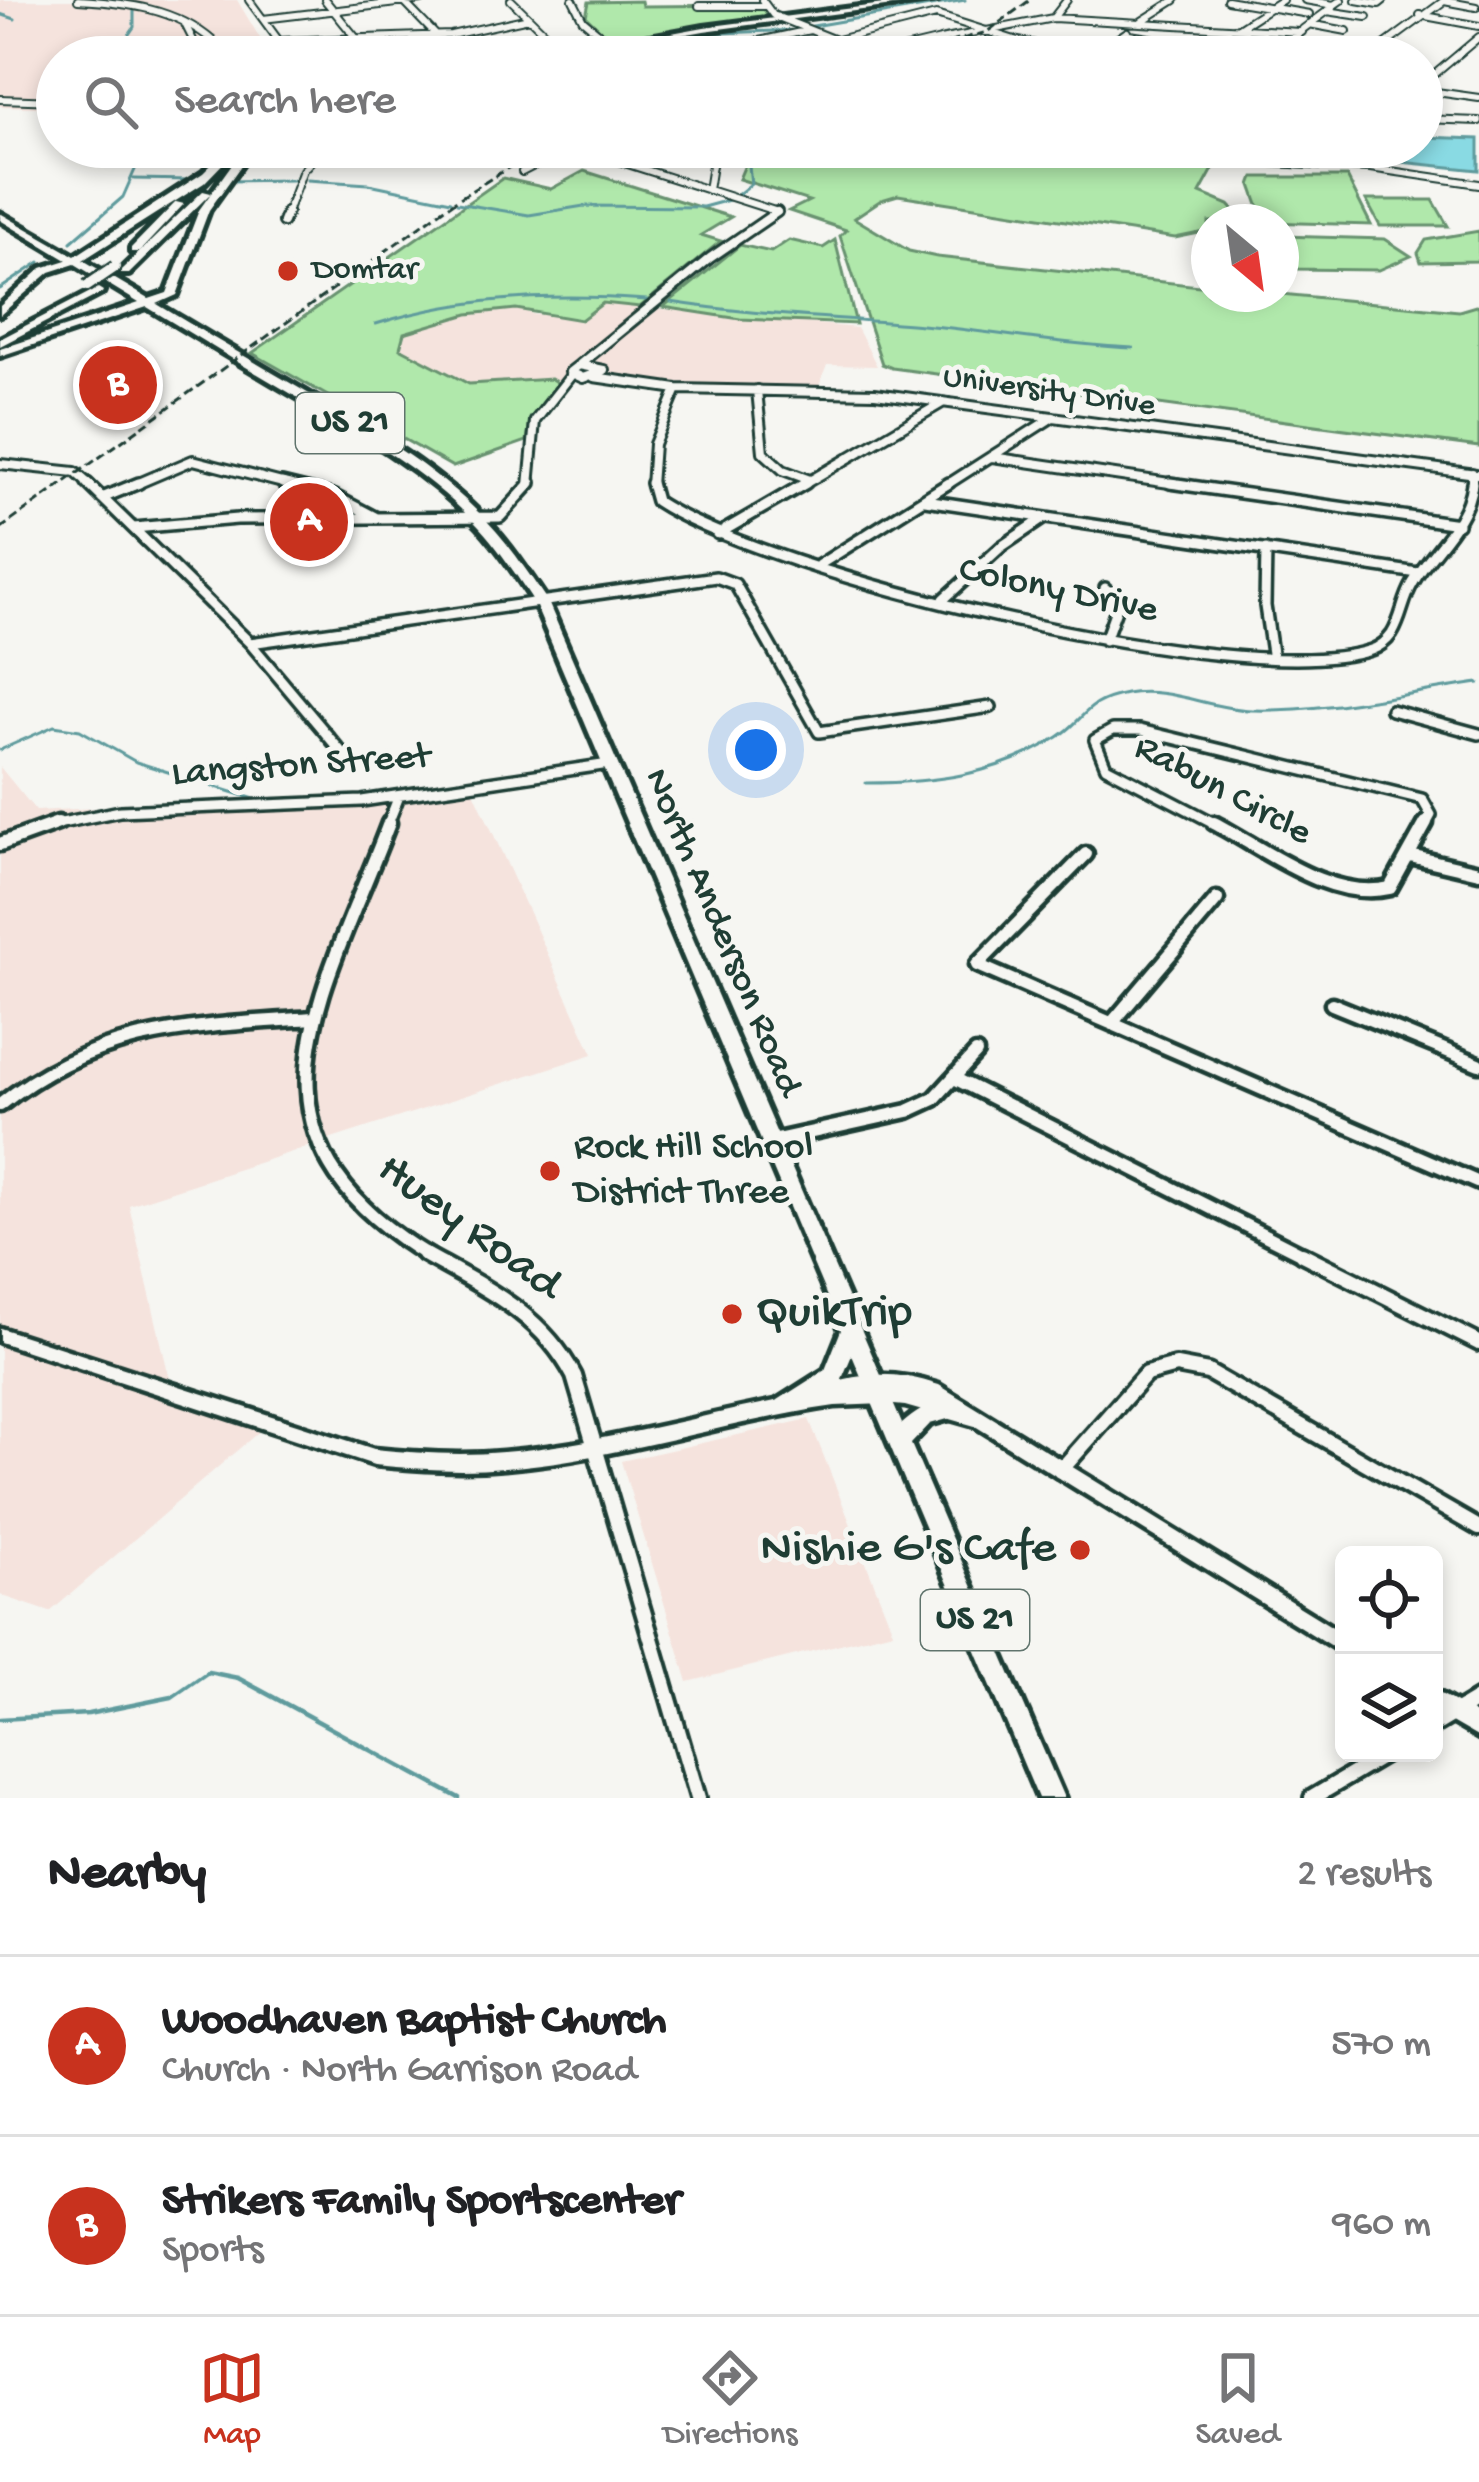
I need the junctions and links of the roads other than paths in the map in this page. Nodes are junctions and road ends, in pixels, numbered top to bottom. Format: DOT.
graph roads {
  1 [pos="78,0"];
  2 [pos="249,0"];
  3 [pos="325,0"];
  4 [pos="422,0"];
  5 [pos="511,0"];
  6 [pos="573,0"];
  7 [pos="934,0"];
  8 [pos="1067,0"];
  9 [pos="1175,0"];
  10 [pos="1227,0"];
  11 [pos="1282,0"];
  12 [pos="1305,0"];
  13 [pos="1356,0"];
  14 [pos="1384,0"];
  15 [pos="403,1"];
  16 [pos="1337,2"];
  17 [pos="764,3"];
  18 [pos="699,7"];
  19 [pos="1270,7"];
  20 [pos="1327,11"];
  21 [pos="335,12"];
  22 [pos="1310,14"];
  23 [pos="1420,15"];
  24 [pos="1367,17"];
  25 [pos="530,18"];
  26 [pos="1053,18"];
  27 [pos="263,20"];
  28 [pos="784,20"];
  29 [pos="1140,22"];
  30 [pos="1454,22"];
  31 [pos="185,24"];
  32 [pos="1479,26"];
  33 [pos="1240,27"];
  34 [pos="807,29"];
  35 [pos="1303,29"];
  36 [pos="1347,31"];
  37 [pos="977,32"];
  38 [pos="991,34"];
  39 [pos="1124,34"];
  40 [pos="193,36"];
  41 [pos="207,36"];
  42 [pos="275,36"];
  43 [pos="354,36"];
  44 [pos="436,36"];
  45 [pos="548,36"];
  46 [pos="599,36"];
  47 [pos="671,36"];
  48 [pos="778,36"];
  49 [pos="826,36"];
  50 [pos="853,36"];
  51 [pos="958,36"];
  52 [pos="984,36"];
  53 [pos="1001,36"];
  54 [pos="1121,36"];
  55 [pos="1136,36"];
  56 [pos="1292,36"];
  57 [pos="1394,36"];
  58 [pos="1479,37"];
  59 [pos="1443,69"];
  60 [pos="1443,92"];
  61 [pos="1479,98"];
  62 [pos="0,100"];
  63 [pos="36,101"];
  64 [pos="1443,120"];
  65 [pos="1479,121"];
  66 [pos="214,168"];
  67 [pos="227,168"];
  68 [pos="234,168"];
  69 [pos="305,168"];
  70 [pos="530,168"];
  71 [pos="640,168"];
  72 [pos="712,168"];
  73 [pos="1370,168"];
  74 [pos="523,172"];
  75 [pos="207,175"];
  76 [pos="1479,184"];
  77 [pos="708,190"];
  78 [pos="0,216"];
  79 [pos="283,222"];
  80 [pos="106,242"];
  81 [pos="52,246"];
  82 [pos="76,260"];
  83 [pos="46,270"];
  84 [pos="120,270"];
  85 [pos="93,289"];
  86 [pos="174,293"];
  87 [pos="147,303"];
  88 [pos="0,312"];
  89 [pos="122,313"];
  90 [pos="171,316"];
  91 [pos="0,334"];
  92 [pos="0,344"];
  93 [pos="604,347"];
  94 [pos="0,353"];
  95 [pos="579,365"];
  96 [pos="599,372"];
  97 [pos="572,377"];
  98 [pos="676,388"];
  99 [pos="757,390"];
  100 [pos="942,403"];
  101 [pos="1053,417"];
  102 [pos="992,458"];
  103 [pos="0,464"];
  104 [pos="1476,474"];
  105 [pos="810,480"];
  106 [pos="103,498"];
  107 [pos="925,500"];
  108 [pos="1044,518"];
  109 [pos="379,520"];
  110 [pos="483,520"];
  111 [pos="1458,524"];
  112 [pos="134,528"];
  113 [pos="718,534"];
  114 [pos="1266,550"];
  115 [pos="819,565"];
  116 [pos="1418,573"];
  117 [pos="1106,588"];
  118 [pos="944,599"];
  119 [pos="542,602"];
  120 [pos="1106,640"];
  121 [pos="250,644"];
  122 [pos="1272,652"];
  123 [pos="991,707"];
  124 [pos="1391,710"];
  125 [pos="1479,734"];
  126 [pos="349,761"];
  127 [pos="609,764"];
  128 [pos="399,796"];
  129 [pos="0,844"];
  130 [pos="1085,854"];
  131 [pos="1410,856"];
  132 [pos="1479,872"];
  133 [pos="1217,899"];
  134 [pos="1332,1004"];
  135 [pos="314,1018"];
  136 [pos="1112,1023"];
  137 [pos="976,1053"];
  138 [pos="1479,1064"];
  139 [pos="954,1078"];
  140 [pos="0,1105"];
  141 [pos="772,1141"];
  142 [pos="1479,1183"];
  143 [pos="851,1330"];
  144 [pos="0,1334"];
  145 [pos="1479,1343"];
  146 [pos="877,1389"];
  147 [pos="787,1406"];
  148 [pos="947,1411"];
  149 [pos="976,1419"];
  150 [pos="899,1442"];
  151 [pos="596,1448"];
  152 [pos="1060,1471"];
  153 [pos="1479,1528"];
  154 [pos="1335,1639"];
  155 [pos="1479,1698"];
  156 [pos="1443,1712"];
  157 [pos="1443,1714"];
  158 [pos="1479,1728"];
  159 [pos="1373,1762"];
  160 [pos="698,1798"];
  161 [pos="1051,1798"];
  162 [pos="1312,1798"];
  1 -- 31 [label="street"];
  2 -- 27 [label="street"];
  3 -- 21 [label="street"];
  4 -- 15 [label="street"];
  5 -- 25 [label="street"];
  6 -- 46 [label="street"];
  7 -- 28 [label="main road"];
  8 -- 26 [label="street"];
  9 -- 29 [label="street"];
  10 -- 19 [label="street"];
  11 -- 19 [label="street"];
  12 -- 16 [label="street"];
  13 -- 14 [label="street"];
  15 -- 21 [label="street"];
  15 -- 44 [label="street"];
  16 -- 20 [label="street"];
  17 -- 18 [label="street"];
  17 -- 28 [label="street"];
  19 -- 22 [label="street"];
  19 -- 33 [label="street"];
  20 -- 24 [label="street"];
  20 -- 35 [label="street"];
  21 -- 27 [label="street"];
  21 -- 43 [label="street"];
  23 -- 30 [label="street"];
  23 -- 30 [label="street"];
  23 -- 57 [label="street"];
  25 -- 44 [label="street"];
  25 -- 45 [label="street"];
  26 -- 29 [label="street"];
  26 -- 38 [label="street"];
  27 -- 42 [label="street"];
  28 -- 34 [label="street"];
  28 -- 47 [label="main road"];
  29 -- 33 [label="street"];
  29 -- 39 [label="street"];
  30 -- 32 [label="street"];
  31 -- 40 [label="street"];
  31 -- 41 [label="street"];
  33 -- 35 [label="street"];
  34 -- 48 [label="street"];
  34 -- 49 [label="street"];
  35 -- 36 [label="street"];
  35 -- 56 [label="street"];
  37 -- 38 [label="street"];
  37 -- 50 [label="street"];
  37 -- 51 [label="street"];
  38 -- 52 [label="street"];
  38 -- 53 [label="street"];
  39 -- 54 [label="street"];
  39 -- 55 [label="street"];
  58 -- 59 [label="street"];
  60 -- 61 [label="street"];
  62 -- 63 [label="street"];
  64 -- 65 [label="street"];
  66 -- 75 [label="main road"];
  67 -- 84 [label="main road"];
  68 -- 86 [label="main road"];
  69 -- 79 [label="street"];
  70 -- 74 [label="street"];
  71 -- 77 [label="street"];
  72 -- 77 [label="street"];
  73 -- 76 [label="street"];
  75 -- 80 [label="main road"];
  75 -- 84 [label="main road"];
  77 -- 93 [label="street"];
  78 -- 81 [label="main road, US 21"];
  80 -- 81 [label="main road"];
  80 -- 82 [label="main road"];
  81 -- 82 [label="main road, US 21"];
  81 -- 83 [label="main road"];
  82 -- 83 [label="main road"];
  82 -- 87 [label="main road, North Anderson Road / US 21"];
  83 -- 88 [label="main road"];
  84 -- 85 [label="main road"];
  85 -- 91 [label="main road"];
  85 -- 92 [label="main road"];
  86 -- 87 [label="main road"];
  86 -- 90 [label="main road"];
  87 -- 89 [label="main road"];
  87 -- 90 [label="main road, North Anderson Road / US 21"];
  89 -- 90 [label="main road"];
  89 -- 94 [label="main road"];
  90 -- 110 [label="main road, North Anderson Road / US 21"];
  93 -- 95 [label="street"];
  93 -- 96 [label="street"];
  95 -- 96 [label="street"];
  95 -- 97 [label="street"];
  96 -- 97 [label="street"];
  96 -- 98 [label="street, University Drive"];
  97 -- 110 [label="street"];
  98 -- 99 [label="street, University Drive"];
  98 -- 113 [label="street, Colony Drive"];
  99 -- 100 [label="street, University Drive"];
  99 -- 105 [label="street"];
  100 -- 101 [label="street, University Drive"];
  100 -- 105 [label="street"];
  101 -- 102 [label="street"];
  101 -- 104 [label="street, University Drive"];
  102 -- 107 [label="street"];
  102 -- 111 [label="street"];
  103 -- 106 [label="street"];
  104 -- 111 [label="street, Colony Drive"];
  105 -- 113 [label="street"];
  106 -- 109 [label="street"];
  106 -- 112 [label="street"];
  107 -- 108 [label="street"];
  107 -- 115 [label="street"];
  108 -- 114 [label="street"];
  108 -- 118 [label="street"];
  109 -- 110 [label="street"];
  109 -- 112 [label="street"];
  110 -- 119 [label="main road, North Anderson Road / US 21"];
  111 -- 116 [label="street, Colony Drive"];
  112 -- 121 [label="street"];
  113 -- 115 [label="street, Colony Drive"];
  114 -- 116 [label="street"];
  114 -- 122 [label="street"];
  115 -- 118 [label="street, Colony Drive"];
  116 -- 122 [label="street, Colony Drive"];
  117 -- 120 [label="street"];
  118 -- 120 [label="street, Colony Drive"];
  119 -- 121 [label="street"];
  119 -- 123 [label="street"];
  119 -- 127 [label="main road, North Anderson Road / US 21"];
  120 -- 122 [label="street, Colony Drive"];
  121 -- 126 [label="street"];
  124 -- 125 [label="street"];
  127 -- 128 [label="street, Langston Street"];
  127 -- 141 [label="main road, North Anderson Road / US 21"];
  128 -- 129 [label="street, Langston Street"];
  128 -- 135 [label="street, Huey Road"];
  130 -- 136 [label="street"];
  131 -- 131 [label="street, Rabun Circle"];
  131 -- 132 [label="street"];
  133 -- 136 [label="street"];
  134 -- 138 [label="street"];
  135 -- 140 [label="street"];
  135 -- 151 [label="street, Huey Road"];
  136 -- 142 [label="street"];
  137 -- 139 [label="street"];
  139 -- 141 [label="street"];
  139 -- 145 [label="street"];
  141 -- 143 [label="main road, North Anderson Road / US 21"];
  143 -- 146 [label="main road, North Anderson Road / US 21"];
  143 -- 147 [label="main road"];
  144 -- 151 [label="street"];
  146 -- 147 [label="street"];
  146 -- 148 [label="street"];
  146 -- 149 [label="street"];
  146 -- 150 [label="main road, North Anderson Road / US 21"];
  147 -- 151 [label="street"];
  148 -- 149 [label="street"];
  148 -- 150 [label="main road"];
  149 -- 152 [label="street"];
  150 -- 161 [label="main road, North Anderson Road / US 21"];
  151 -- 160 [label="street, Huey Road"];
  152 -- 153 [label="street"];
  152 -- 154 [label="street"];
  155 -- 156 [label="street"];
  157 -- 158 [label="street"];
  159 -- 162 [label="street"];
}
